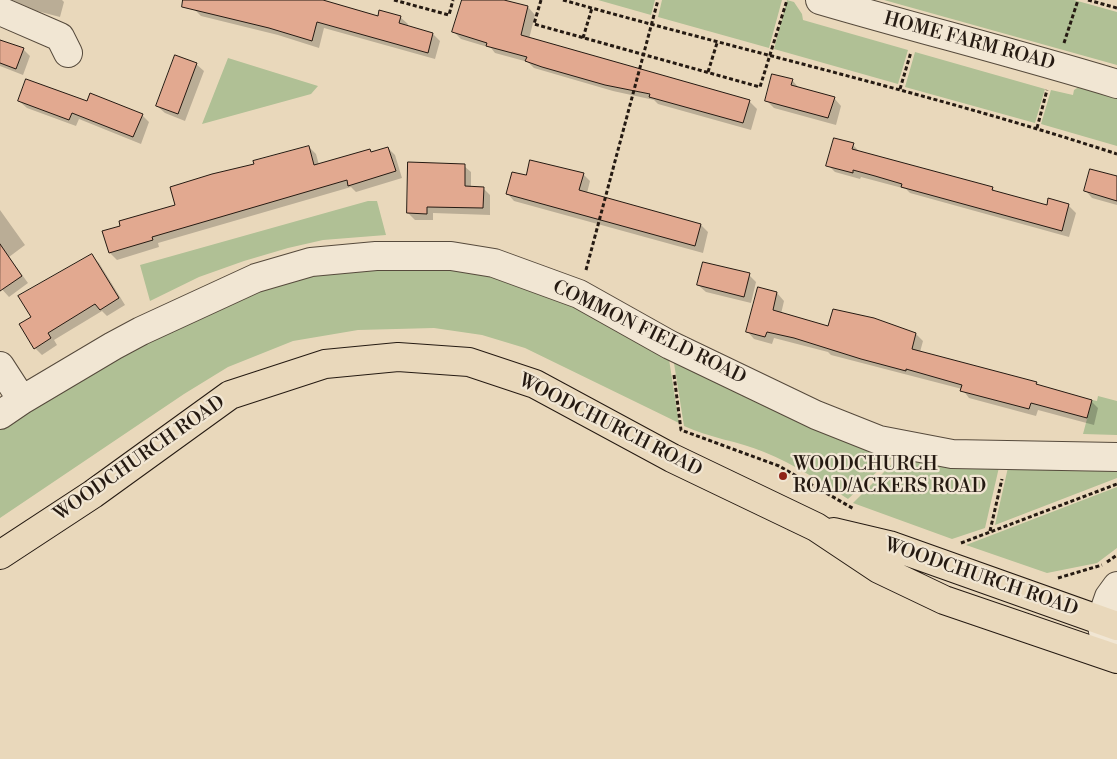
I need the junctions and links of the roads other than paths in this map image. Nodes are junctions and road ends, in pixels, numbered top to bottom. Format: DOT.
graph roads {
  1 [pos="820,0"];
  2 [pos="0,11"];
  3 [pos="68,53"];
  4 [pos="1117,84"];
  5 [pos="0,366"];
  6 [pos="11,407"];
  7 [pos="1117,458"];
  8 [pos="816,527"];
  9 [pos="0,555"];
  10 [pos="1117,586"];
  11 [pos="1109,623"];
  12 [pos="1117,648"];
  13 [pos="1117,659"];
  1 -- 4 [label="street, HOME FARM ROAD"];
  2 -- 3 [label="street"];
  5 -- 6 [label="street"];
  6 -- 7 [label="street, COMMON FIELD ROAD"];
  8 -- 9 [label="main road, WOODCHURCH ROAD"];
  8 -- 11 [label="main road, WOODCHURCH ROAD"];
  8 -- 13 [label="main road, WOODCHURCH ROAD"];
  10 -- 11 [label="street"];
  11 -- 12 [label="street"];
}
